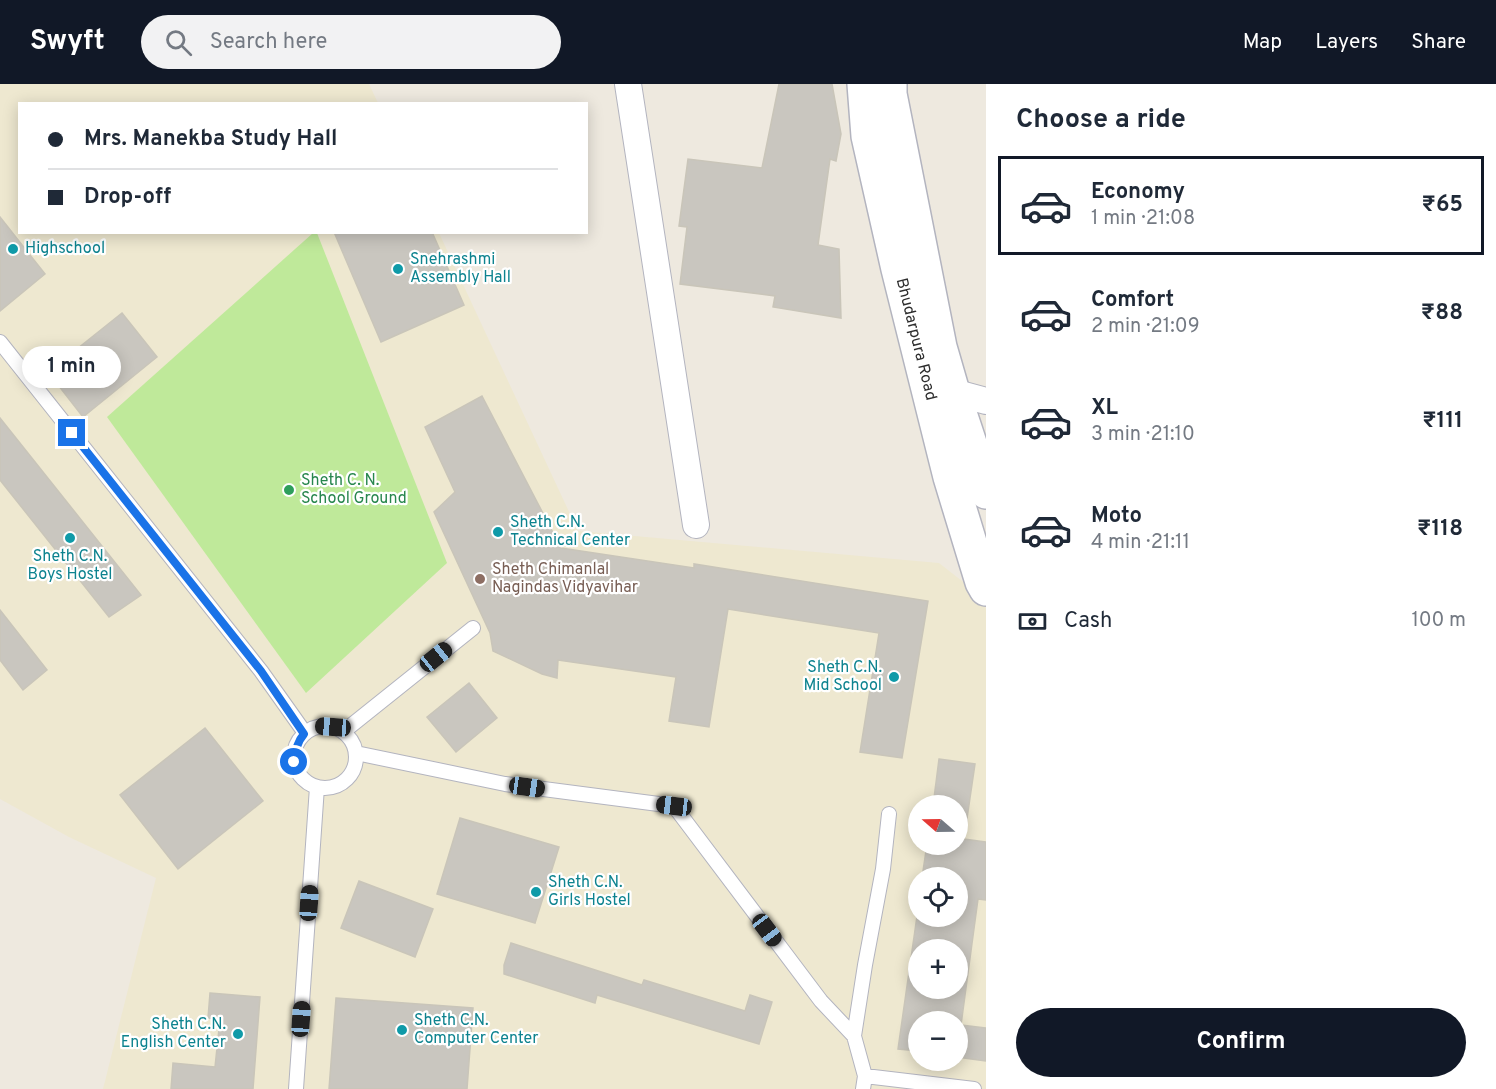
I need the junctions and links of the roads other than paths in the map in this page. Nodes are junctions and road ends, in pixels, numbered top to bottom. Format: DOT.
graph roads {
  1 [pos="628,84"];
  2 [pos="864,84"];
  3 [pos="890,84"];
  4 [pos="0,342"];
  5 [pos="941,392"];
  6 [pos="986,401"];
  7 [pos="986,492"];
  8 [pos="696,525"];
  9 [pos="986,590"];
  10 [pos="473,628"];
  11 [pos="343,732"];
  12 [pos="304,734"];
  13 [pos="356,753"];
  14 [pos="317,787"];
  15 [pos="889,814"];
  16 [pos="854,1036"];
  17 [pos="864,1082"];
  18 [pos="296,1089"];
  19 [pos="974,1089"];
  1 -- 8 [label="street"];
  2 -- 5 [label="street, Bhudarpura Road"];
  3 -- 5 [label="street, Bhudarpura Road"];
  4 -- 12 [label="lane"];
  5 -- 6 [label="street"];
  5 -- 7 [label="street, Bhudarpura Road"];
  5 -- 9 [label="street, Bhudarpura Road"];
  10 -- 11 [label="lane"];
  11 -- 12 [label="lane"];
  11 -- 13 [label="lane"];
  12 -- 14 [label="lane"];
  13 -- 14 [label="lane"];
  13 -- 16 [label="lane"];
  14 -- 18 [label="lane"];
  15 -- 16 [label="lane"];
  16 -- 17 [label="lane"];
  17 -- 19 [label="lane"];
}
